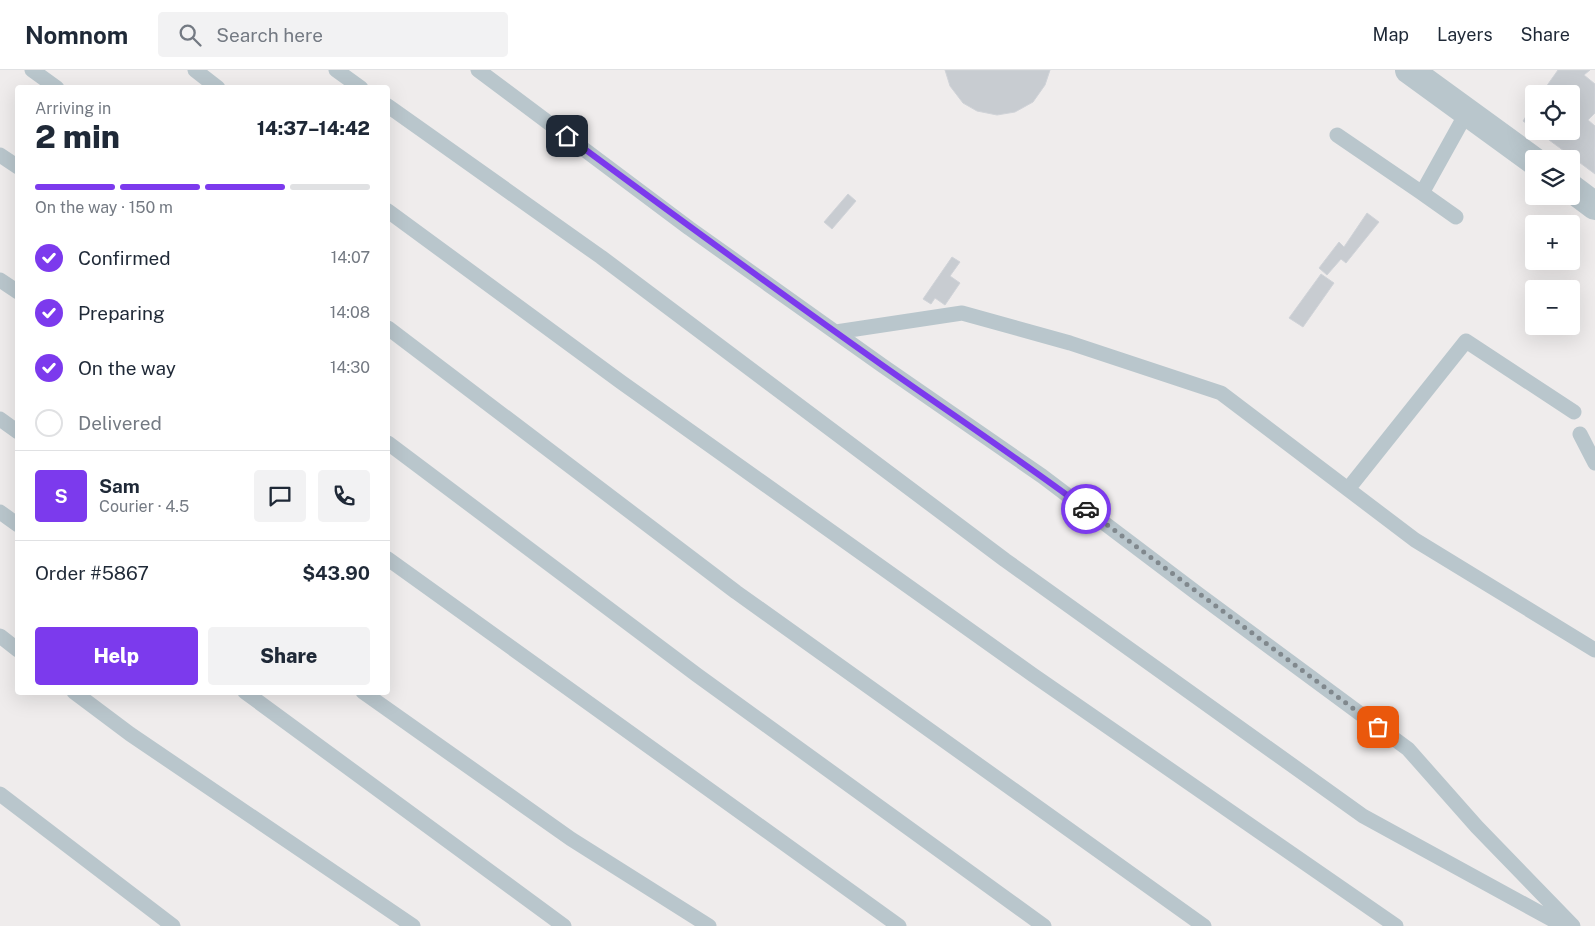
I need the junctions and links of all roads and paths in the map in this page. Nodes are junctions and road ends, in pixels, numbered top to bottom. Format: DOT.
graph roads {
  1 [pos="32,70"];
  2 [pos="195,70"];
  3 [pos="336,70"];
  4 [pos="478,70"];
  5 [pos="1409,70"];
  6 [pos="52,85"];
  7 [pos="214,85"];
  8 [pos="357,85"];
  9 [pos="390,107"];
  10 [pos="1467,112"];
  11 [pos="1337,135"];
  12 [pos="1525,154"];
  13 [pos="0,155"];
  14 [pos="15,166"];
  15 [pos="1422,193"];
  16 [pos="1580,195"];
  17 [pos="1595,206"];
  18 [pos="390,212"];
  19 [pos="1456,217"];
  20 [pos="0,280"];
  21 [pos="15,290"];
  22 [pos="390,330"];
  23 [pos="836,332"];
  24 [pos="1574,412"];
  25 [pos="0,419"];
  26 [pos="15,430"];
  27 [pos="1580,434"];
  28 [pos="390,445"];
  29 [pos="1595,463"];
  30 [pos="1348,489"];
  31 [pos="0,512"];
  32 [pos="15,523"];
  33 [pos="390,560"];
  34 [pos="0,636"];
  35 [pos="15,648"];
  36 [pos="1595,650"];
  37 [pos="78,695"];
  38 [pos="249,695"];
  39 [pos="367,695"];
  40 [pos="0,794"];
  41 [pos="173,926"];
  42 [pos="413,926"];
  43 [pos="564,926"];
  44 [pos="709,926"];
  45 [pos="898,926"];
  46 [pos="1044,926"];
  47 [pos="1204,926"];
  48 [pos="1396,926"];
  49 [pos="1564,926"];
  50 [pos="1573,926"];
  1 -- 6 [label="lane"];
  2 -- 7 [label="lane"];
  3 -- 8 [label="lane"];
  4 -- 23 [label="lane"];
  5 -- 10 [label="street"];
  9 -- 49 [label="lane"];
  10 -- 12 [label="street"];
  10 -- 15 [label="lane"];
  11 -- 15 [label="lane"];
  13 -- 14 [label="lane"];
  15 -- 19 [label="lane"];
  16 -- 17 [label="street"];
  18 -- 48 [label="lane"];
  20 -- 21 [label="lane"];
  22 -- 47 [label="lane"];
  23 -- 30 [label="lane"];
  23 -- 50 [label="lane"];
  24 -- 30 [label="lane"];
  25 -- 26 [label="lane"];
  27 -- 29 [label="lane"];
  28 -- 46 [label="lane"];
  30 -- 36 [label="lane"];
  31 -- 32 [label="lane"];
  33 -- 45 [label="lane"];
  34 -- 35 [label="lane"];
  37 -- 42 [label="lane"];
  38 -- 43 [label="lane"];
  39 -- 44 [label="lane"];
  40 -- 41 [label="lane"];
}
